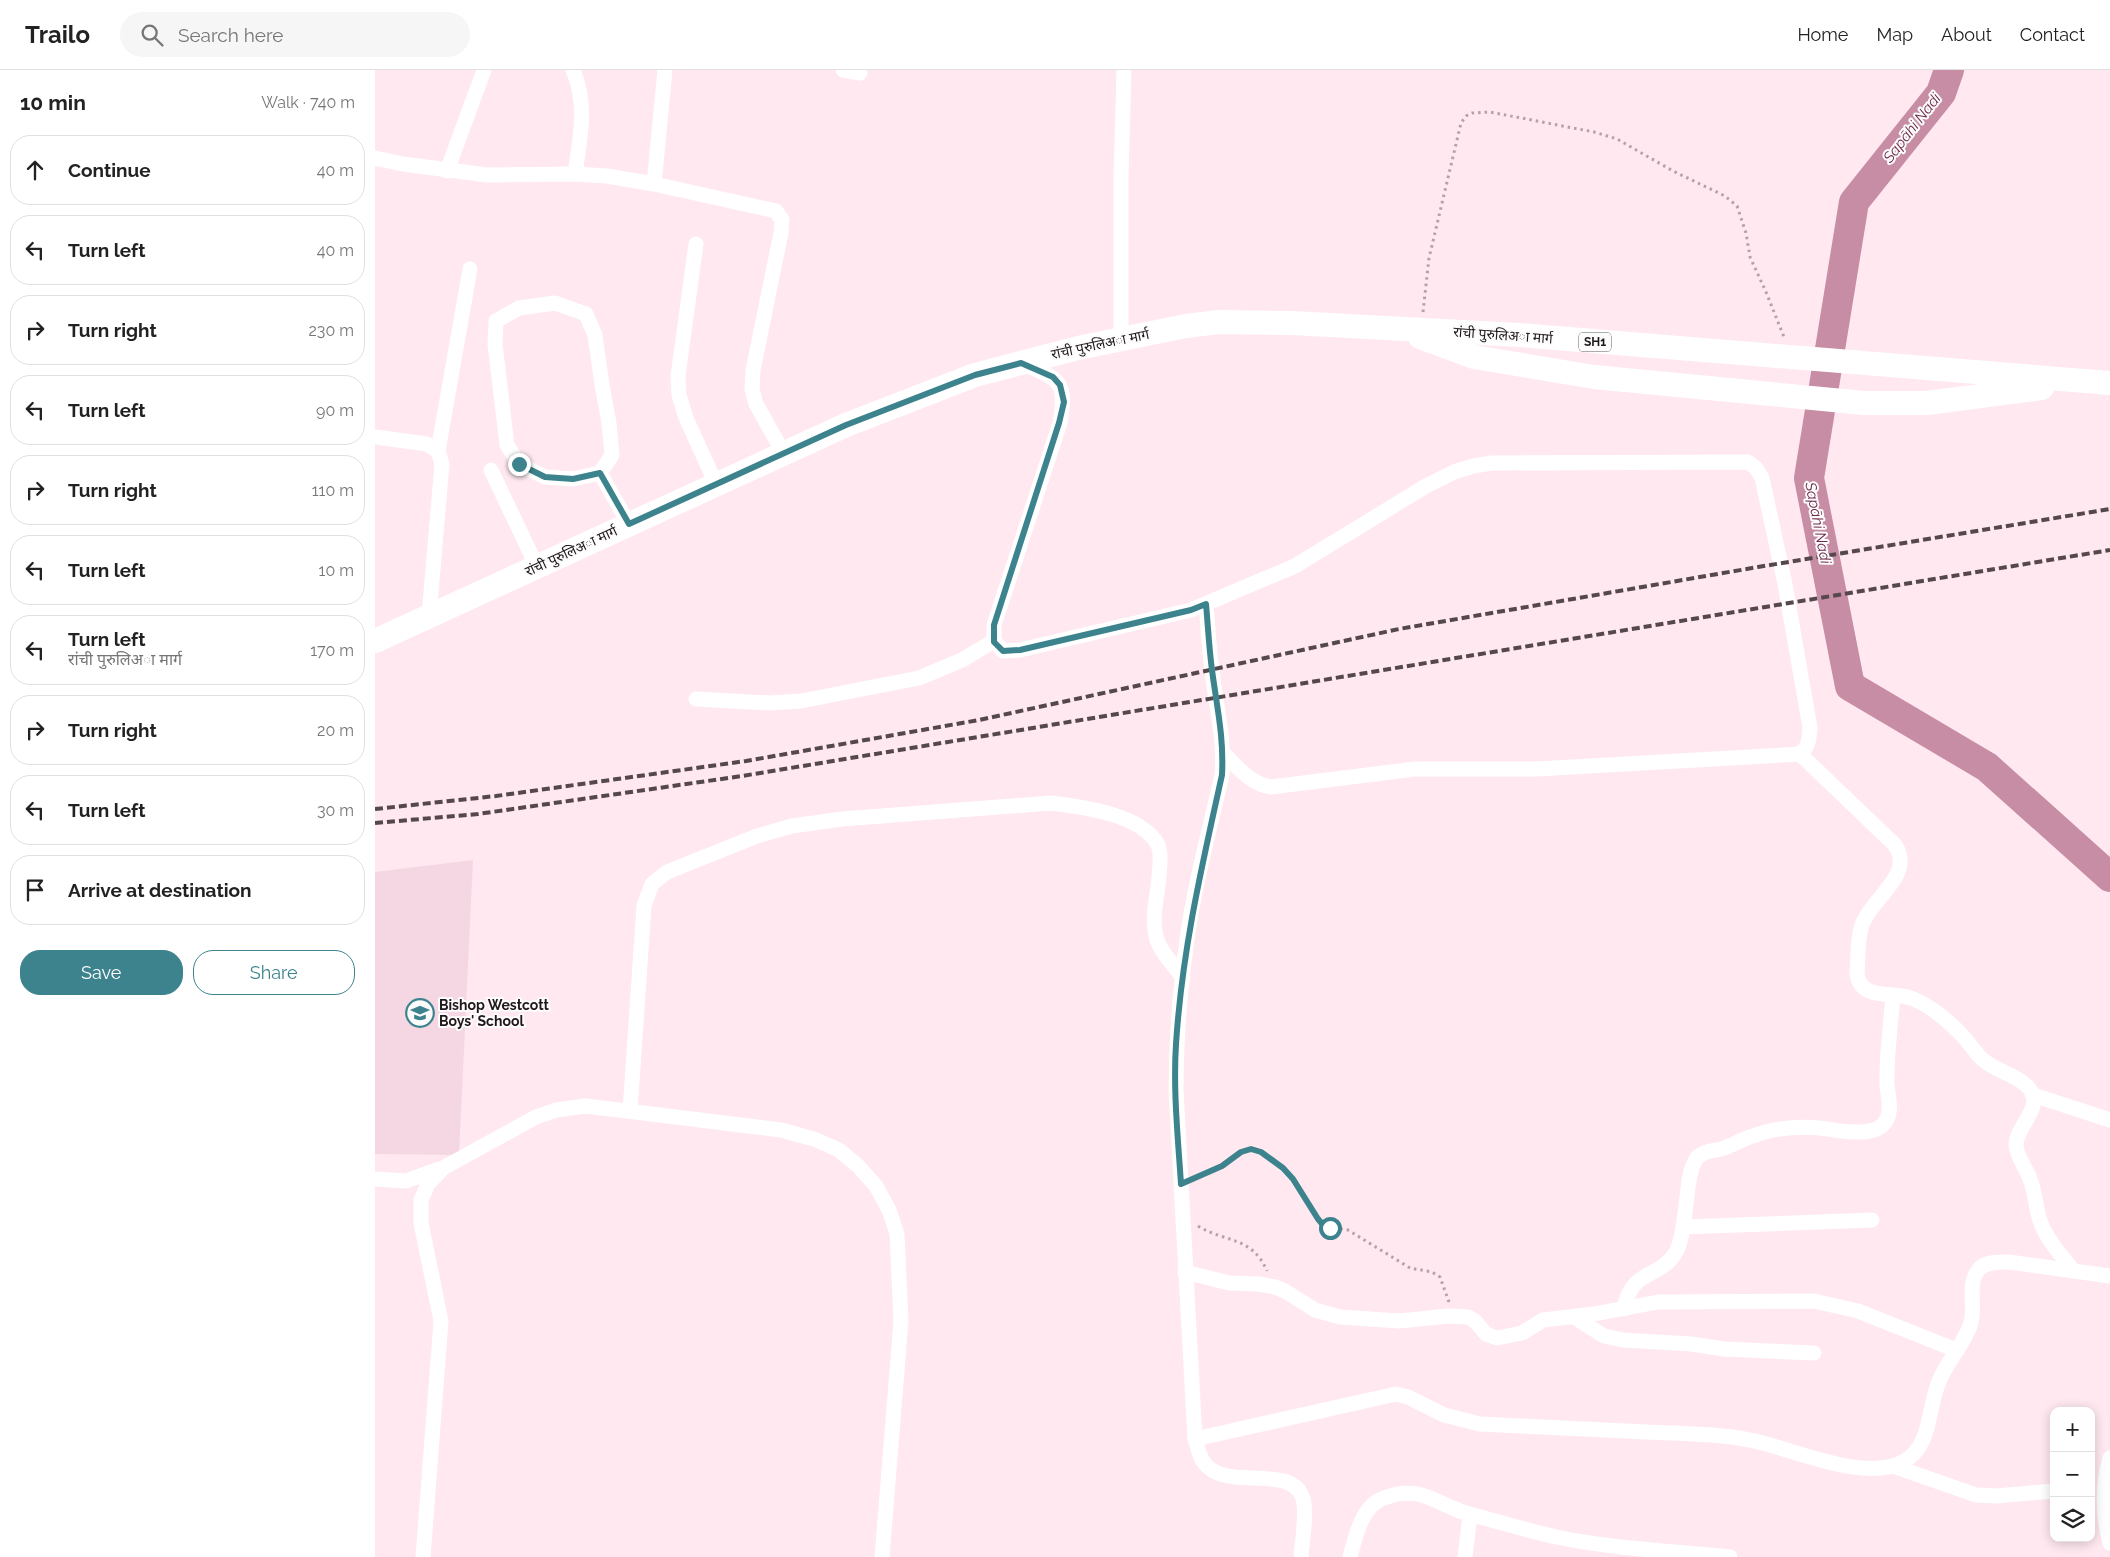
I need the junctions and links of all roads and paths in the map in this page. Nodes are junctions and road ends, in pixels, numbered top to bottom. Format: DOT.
graph roads {
  1 [pos="485,70"];
  2 [pos="573,70"];
  3 [pos="665,70"];
  4 [pos="843,70"];
  5 [pos="1124,70"];
  6 [pos="860,73"];
  7 [pos="375,158"];
  8 [pos="447,171"];
  9 [pos="575,174"];
  10 [pos="654,184"];
  11 [pos="696,244"];
  12 [pos="471,269"];
  13 [pos="1398,329"];
  14 [pos="1421,330"];
  15 [pos="1121,339"];
  16 [pos="1791,358"];
  17 [pos="1021,363"];
  18 [pos="2100,382"];
  19 [pos="375,437"];
  20 [pos="438,452"];
  21 [pos="784,454"];
  22 [pos="491,470"];
  23 [pos="600,473"];
  24 [pos="716,484"];
  25 [pos="629,524"];
  26 [pos="537,567"];
  27 [pos="1206,604"];
  28 [pos="429,616"];
  29 [pos="375,640"];
  30 [pos="994,642"];
  31 [pos="696,699"];
  32 [pos="1223,753"];
  33 [pos="1800,754"];
  34 [pos="1183,978"];
  35 [pos="1893,995"];
  36 [pos="2033,1095"];
  37 [pos="630,1111"];
  38 [pos="2110,1120"];
  39 [pos="443,1168"];
  40 [pos="375,1179"];
  41 [pos="1181,1184"];
  42 [pos="1182,1213"];
  43 [pos="1872,1220"];
  44 [pos="1683,1227"];
  45 [pos="2073,1270"];
  46 [pos="1185,1272"];
  47 [pos="2110,1276"];
  48 [pos="1275,1287"];
  49 [pos="1624,1310"];
  50 [pos="1455,1316"];
  51 [pos="1574,1317"];
  52 [pos="1956,1350"];
  53 [pos="1814,1352"];
  54 [pos="1195,1439"];
  55 [pos="2110,1458"];
  56 [pos="1893,1466"];
  57 [pos="2102,1485"];
  58 [pos="2050,1491"];
  59 [pos="1471,1515"];
  60 [pos="2110,1543"];
  61 [pos="423,1557"];
  62 [pos="882,1557"];
  63 [pos="1301,1557"];
  64 [pos="1349,1557"];
  65 [pos="1465,1557"];
  66 [pos="1730,1557"];
  1 -- 8 [label="street"];
  2 -- 9 [label="street"];
  3 -- 10 [label="street"];
  4 -- 6 [label="street"];
  5 -- 15 [label="street"];
  7 -- 8 [label="street"];
  8 -- 9 [label="street"];
  9 -- 10 [label="street"];
  10 -- 21 [label="street"];
  11 -- 24 [label="street"];
  12 -- 20 [label="street"];
  13 -- 14 [label="main road, रांची पुरुलिअा मार्ग / SH1"];
  13 -- 15 [label="main road, रांची पुरुलिअा मार्ग / SH1"];
  13 -- 18 [label="main road, SH1"];
  14 -- 16 [label="main road, रांची पुरुलिअा मार्ग / SH1"];
  14 -- 16 [label="path"];
  15 -- 17 [label="main road, रांची पुरुलिअा मार्ग / SH1"];
  16 -- 18 [label="main road, SH1"];
  17 -- 21 [label="main road, रांची पुरुलिअा मार्ग / SH1"];
  17 -- 30 [label="street"];
  19 -- 20 [label="street"];
  20 -- 28 [label="street"];
  21 -- 24 [label="main road, रांची पुरुलिअा मार्ग / SH1"];
  22 -- 26 [label="street"];
  23 -- 23 [label="street"];
  23 -- 25 [label="street"];
  24 -- 25 [label="main road, रांची पुरुलिअा मार्ग / SH1"];
  25 -- 26 [label="main road, रांची पुरुलिअा मार्ग / SH1"];
  26 -- 28 [label="main road, रांची पुरुलिअा मार्ग / SH1"];
  27 -- 30 [label="street"];
  27 -- 32 [label="street"];
  27 -- 33 [label="street"];
  28 -- 29 [label="main road, रांची पुरुलिअा मार्ग / SH1"];
  30 -- 31 [label="street"];
  32 -- 33 [label="street"];
  32 -- 34 [label="street"];
  33 -- 35 [label="street"];
  34 -- 37 [label="street"];
  34 -- 41 [label="street"];
  35 -- 36 [label="street"];
  35 -- 44 [label="street"];
  36 -- 38 [label="street"];
  36 -- 45 [label="street"];
  37 -- 39 [label="street"];
  37 -- 62 [label="street"];
  39 -- 40 [label="street"];
  39 -- 61 [label="street"];
  41 -- 42 [label="street"];
  41 -- 50 [label="path"];
  42 -- 46 [label="street"];
  42 -- 48 [label="path"];
  43 -- 44 [label="street"];
  44 -- 49 [label="street"];
  45 -- 47 [label="street"];
  45 -- 52 [label="street"];
  46 -- 48 [label="street"];
  46 -- 54 [label="street"];
  48 -- 50 [label="street"];
  49 -- 51 [label="street"];
  49 -- 52 [label="street"];
  50 -- 51 [label="street"];
  51 -- 53 [label="street"];
  52 -- 56 [label="street"];
  54 -- 56 [label="street"];
  54 -- 63 [label="street"];
  55 -- 57 [label="street"];
  56 -- 58 [label="street"];
  57 -- 60 [label="street"];
  59 -- 64 [label="street"];
  59 -- 65 [label="street"];
  59 -- 66 [label="street"];
}
